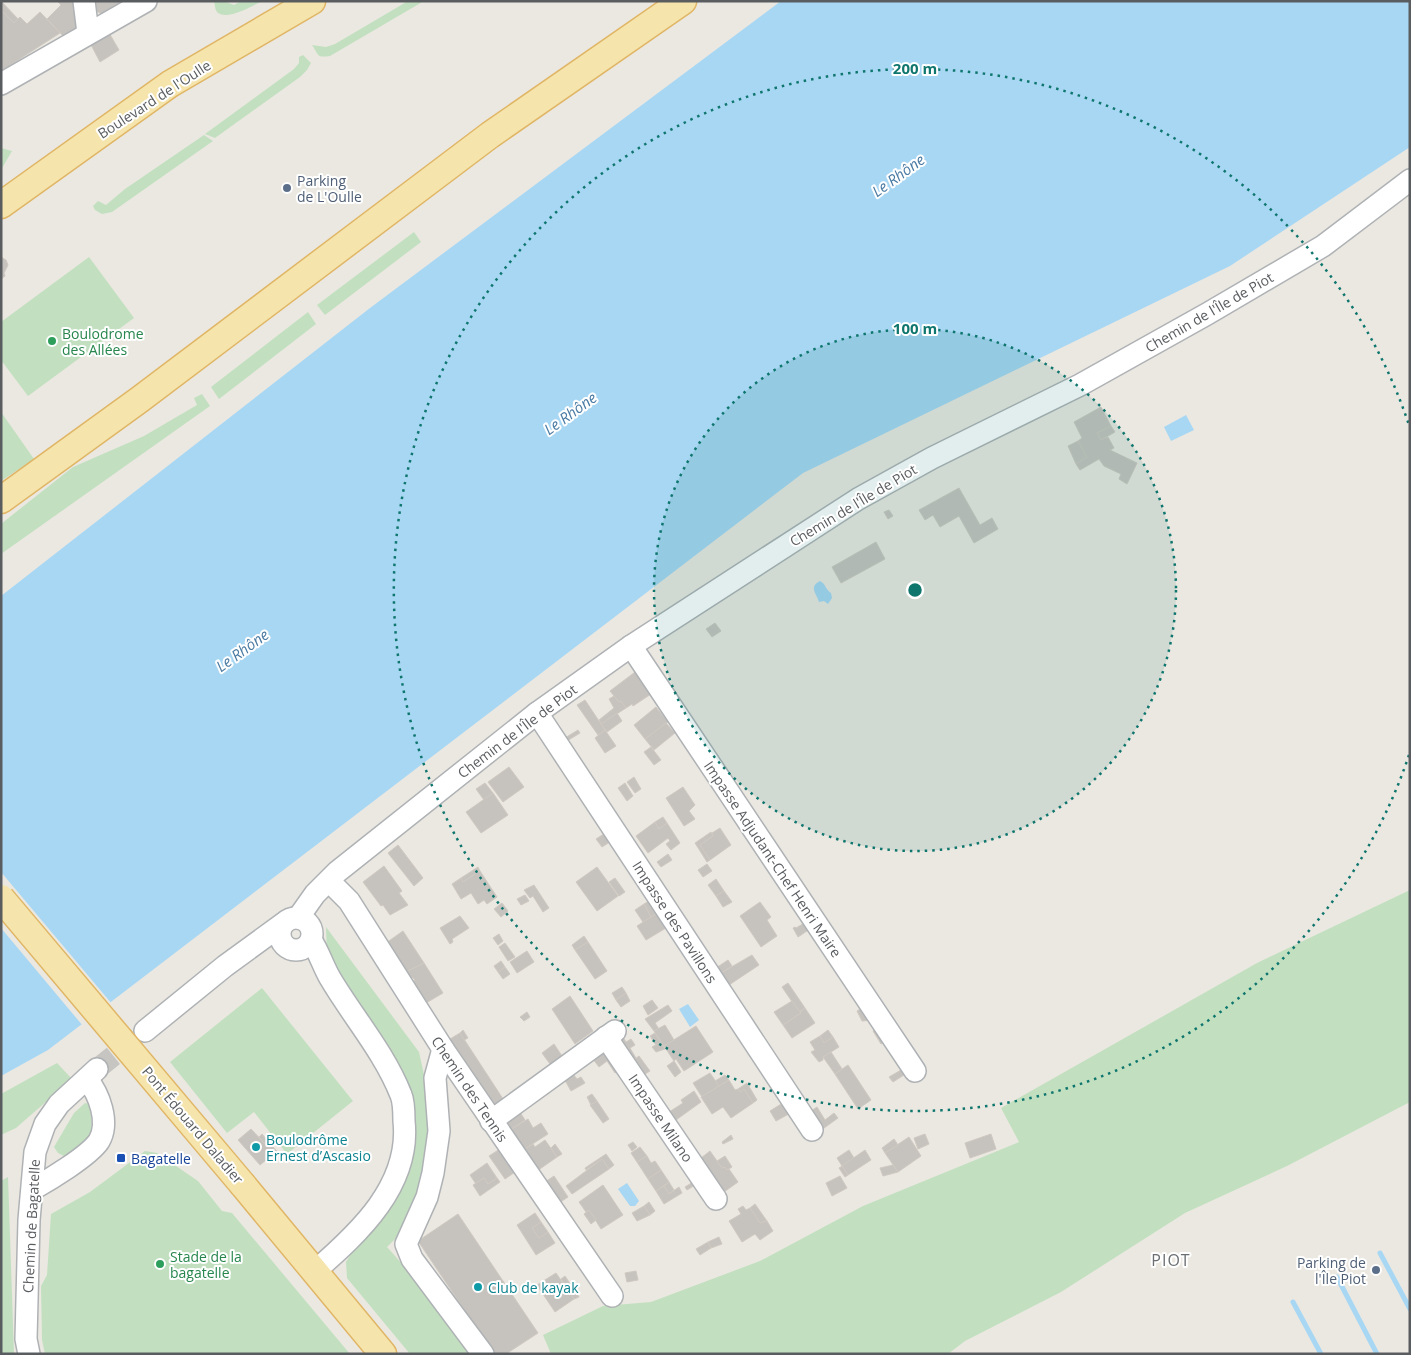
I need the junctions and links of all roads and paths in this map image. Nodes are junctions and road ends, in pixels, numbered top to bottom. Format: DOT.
graph roads {
  1 [pos="84,1"];
  2 [pos="146,1"];
  3 [pos="312,1"];
  4 [pos="675,6"];
  5 [pos="88,33"];
  6 [pos="1,84"];
  7 [pos="1410,180"];
  8 [pos="1,205"];
  9 [pos="1,500"];
  10 [pos="631,646"];
  11 [pos="538,713"];
  12 [pos="329,881"];
  13 [pos="1,898"];
  14 [pos="297,935"];
  15 [pos="145,1031"];
  16 [pos="443,1050"];
  17 [pos="914,1071"];
  18 [pos="492,1121"];
  19 [pos="812,1130"];
  20 [pos="35,1152"];
  21 [pos="78,1159"];
  22 [pos="33,1190"];
  23 [pos="716,1199"];
  24 [pos="315,1271"];
  25 [pos="612,1296"];
  26 [pos="29,1354"];
  27 [pos="384,1354"];
  28 [pos="483,1354"];
  1 -- 5 [label="street"];
  2 -- 5 [label="street"];
  3 -- 8 [label="main road, Boulevard de l'Oulle"];
  4 -- 9 [label="main road"];
  5 -- 6 [label="street"];
  7 -- 10 [label="street, Chemin de l'Île de Piot"];
  10 -- 11 [label="street, Chemin de l'Île de Piot"];
  10 -- 17 [label="street, Impasse Adjudant-Chef Henri Maire"];
  11 -- 12 [label="street, Chemin de l'Île de Piot"];
  11 -- 19 [label="street, Impasse des Pavillons"];
  12 -- 14 [label="street, Chemin de l'Île de Piot"];
  12 -- 16 [label="street, Chemin des Tennis"];
  13 -- 24 [label="main road, Pont Édouard Daladier, bridge"];
  14 -- 15 [label="street, Chemin de l'Île de Piot"];
  14 -- 24 [label="street"];
  16 -- 18 [label="street, Chemin des Tennis"];
  16 -- 28 [label="street"];
  18 -- 23 [label="street, Impasse Milano"];
  18 -- 25 [label="street, Chemin des Tennis"];
  20 -- 21 [label="street"];
  20 -- 21 [label="street, Chemin de Bagatelle"];
  20 -- 22 [label="street, Chemin de Bagatelle"];
  21 -- 22 [label="street"];
  22 -- 26 [label="street, Chemin de Bagatelle"];
  24 -- 27 [label="main road, Pont Édouard Daladier"];
}
